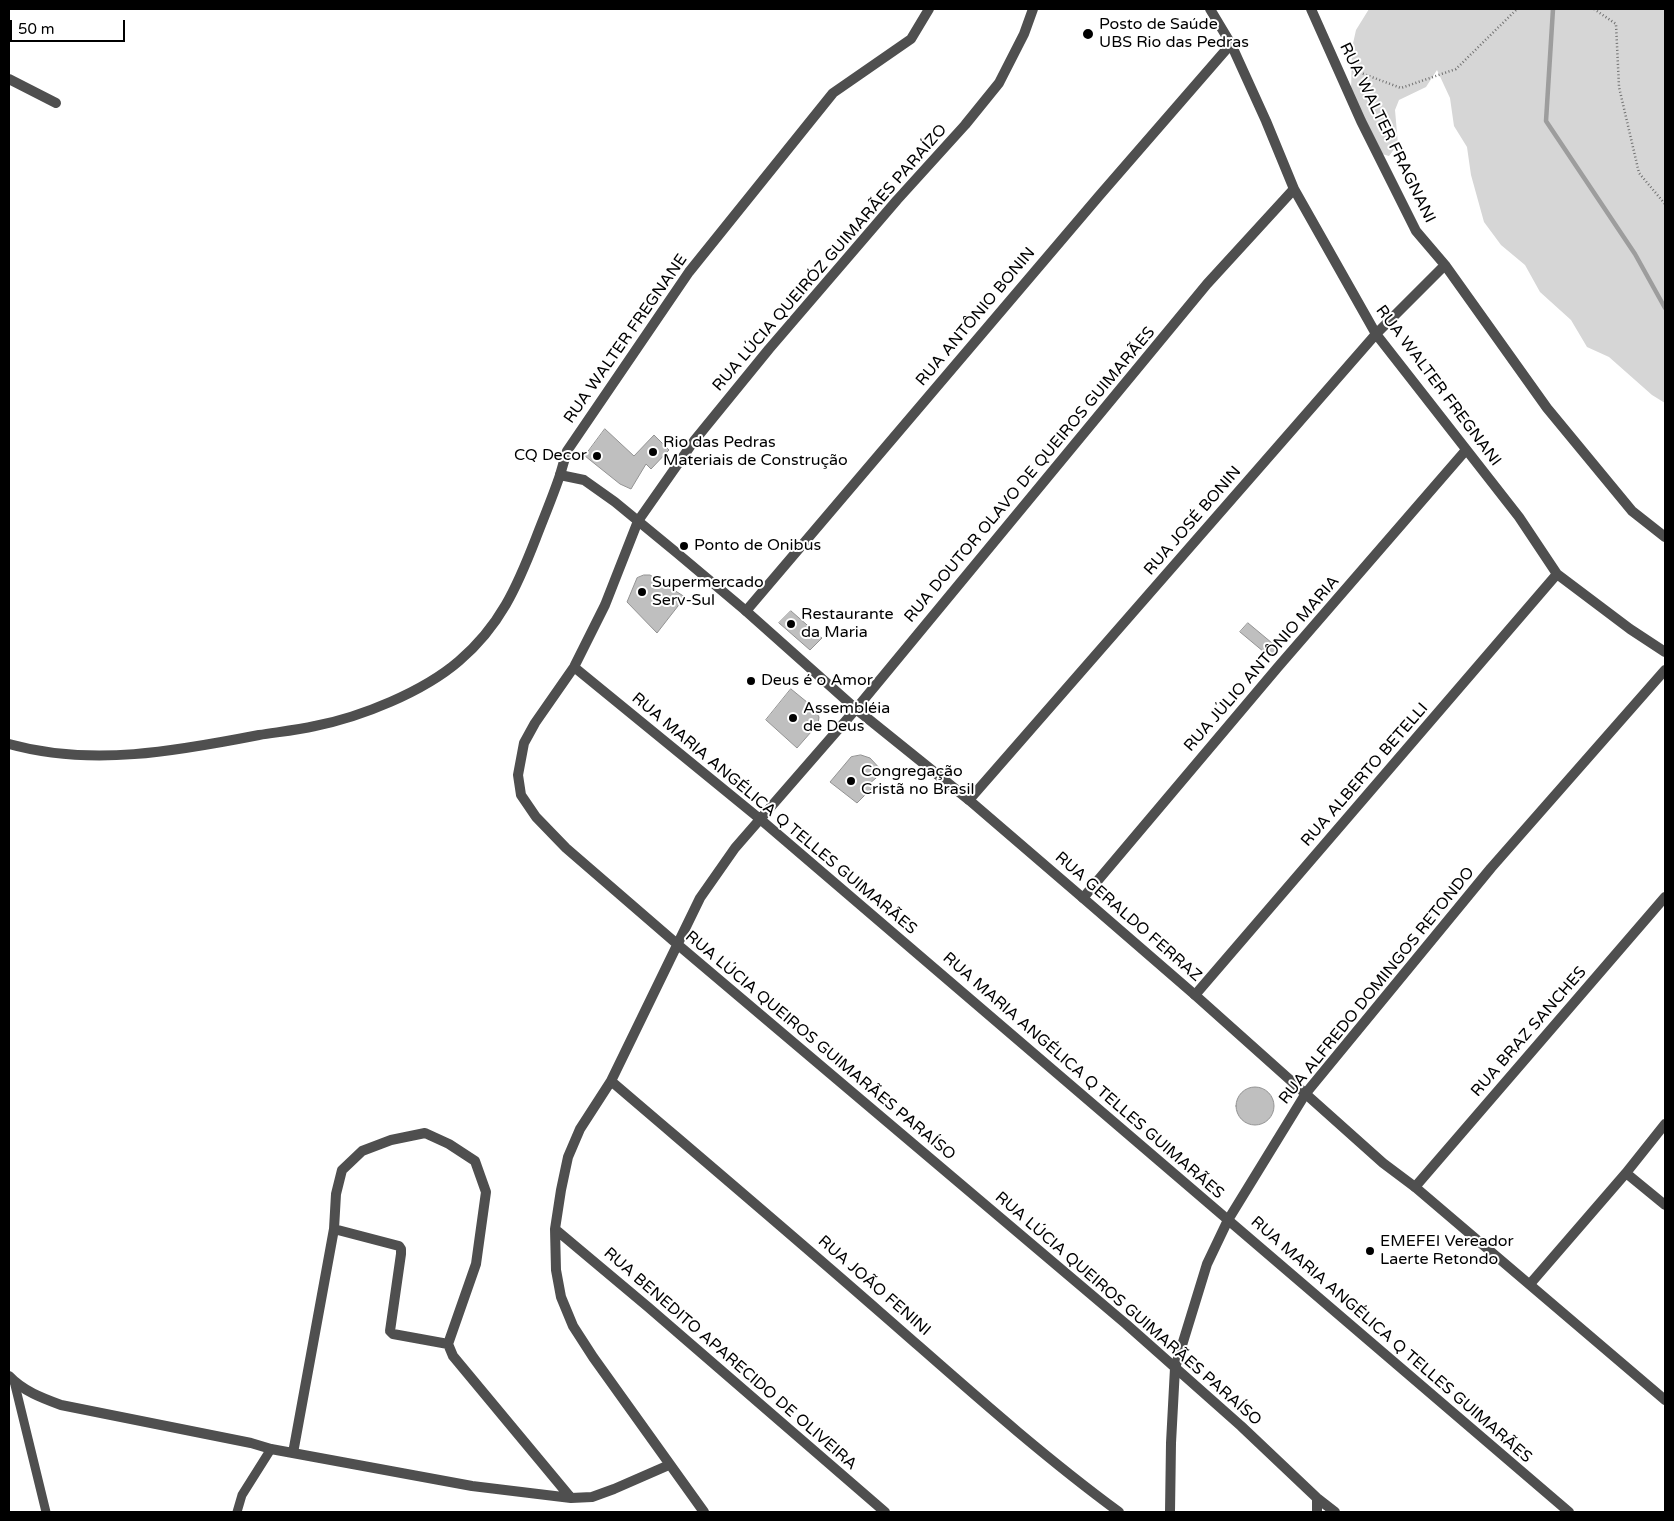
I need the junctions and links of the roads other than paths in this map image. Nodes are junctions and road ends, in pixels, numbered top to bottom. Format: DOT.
graph roads {
  1 [pos="930,9"];
  2 [pos="1033,9"];
  3 [pos="1210,9"];
  4 [pos="1311,9"];
  5 [pos="1232,44"];
  6 [pos="9,79"];
  7 [pos="56,102"];
  8 [pos="1294,189"];
  9 [pos="1445,265"];
  10 [pos="1376,334"];
  11 [pos="1466,450"];
  12 [pos="560,474"];
  13 [pos="638,521"];
  14 [pos="1665,537"];
  15 [pos="1557,574"];
  16 [pos="746,611"];
  17 [pos="1665,652"];
  18 [pos="574,667"];
  19 [pos="1665,670"];
  20 [pos="856,709"];
  21 [pos="9,744"];
  22 [pos="969,800"];
  23 [pos="760,819"];
  24 [pos="1665,897"];
  25 [pos="1082,898"];
  26 [pos="677,944"];
  27 [pos="1196,996"];
  28 [pos="610,1081"];
  29 [pos="1306,1093"];
  30 [pos="1665,1124"];
  31 [pos="1626,1173"];
  32 [pos="1415,1187"];
  33 [pos="1665,1205"];
  34 [pos="1228,1220"];
  35 [pos="334,1229"];
  36 [pos="556,1230"];
  37 [pos="1530,1284"];
  38 [pos="448,1344"];
  39 [pos="1175,1368"];
  40 [pos="11,1379"];
  41 [pos="1665,1400"];
  42 [pos="271,1449"];
  43 [pos="293,1453"];
  44 [pos="669,1464"];
  45 [pos="571,1498"];
  46 [pos="1317,1498"];
  47 [pos="46,1512"];
  48 [pos="237,1512"];
  49 [pos="704,1512"];
  50 [pos="885,1512"];
  51 [pos="1120,1512"];
  52 [pos="1170,1512"];
  53 [pos="1317,1512"];
  54 [pos="1336,1512"];
  55 [pos="1569,1512"];
  1 -- 12 [label="street, RUA WALTER FREGNANE"];
  2 -- 13 [label="street, RUA LÚCIA QUEIRÓZ GUIMARÃES PARAÍZO"];
  3 -- 5 [label="street, RUA WALTER FREGNANI"];
  4 -- 9 [label="street, RUA WALTER FRAGNANI"];
  5 -- 8 [label="street, RUA WALTER FREGNANI"];
  5 -- 16 [label="street, RUA ANTÔNIO BONIN"];
  6 -- 7 [label="street"];
  8 -- 10 [label="street, RUA WALTER FREGNANI"];
  8 -- 20 [label="street, RUA DOUTOR OLAVO DE QUEIROS GUIMARÃES"];
  9 -- 10 [label="street, RUA JOSÉ BONIN"];
  9 -- 14 [label="street"];
  10 -- 11 [label="street, RUA WALTER FREGNANI"];
  10 -- 22 [label="street, RUA JOSÉ BONIN"];
  11 -- 15 [label="street, RUA WALTER FREGNANI"];
  11 -- 25 [label="street, RUA JÚLIO ANTÔNIO MARIA"];
  12 -- 13 [label="street, RUA GERALDO FERRAZ"];
  12 -- 21 [label="street, RUA WALTER FREGNANE"];
  13 -- 16 [label="street, RUA GERALDO FERRAZ"];
  13 -- 18 [label="street, RUA LÚCIA QUEIROS GUIMARÃES PARAÍSO"];
  15 -- 17 [label="street, RUA WALTER FREGNANI"];
  15 -- 27 [label="street, RUA ALBERTO BETELLI"];
  16 -- 20 [label="street, RUA GERALDO FERRAZ"];
  18 -- 23 [label="street, RUA MARIA ANGÉLICA Q TELLES GUIMARÃES"];
  18 -- 26 [label="street, RUA LÚCIA QUEIROS GUIMARÃES PARAÍSO"];
  19 -- 29 [label="street, RUA ALFREDO DOMINGOS RETONDO"];
  20 -- 22 [label="street, RUA GERALDO FERRAZ"];
  20 -- 23 [label="street, RUA DOUTOR OLAVO DE QUEIROS GUIMARÃES"];
  22 -- 25 [label="street, RUA GERALDO FERRAZ"];
  23 -- 26 [label="street, RUA DOUTOR OLAVO DE QUEIROS GUIMARÃES"];
  23 -- 34 [label="street, RUA MARIA ANGÉLICA Q TELLES GUIMARÃES"];
  24 -- 32 [label="street, RUA BRAZ SANCHES"];
  25 -- 27 [label="street, RUA GERALDO FERRAZ"];
  26 -- 28 [label="street, RUA DOUTOR OLAVO DE QUEIROS GUIMARÃES"];
  26 -- 39 [label="street, RUA LÚCIA QUEIROS GUIMARÃES PARAÍSO"];
  27 -- 29 [label="street, RUA GERALDO FERRAZ"];
  28 -- 36 [label="street, RUA DOUTOR OLAVO DE QUEIROS GUIMARÃES"];
  28 -- 51 [label="street, RUA JOÃO FENINI"];
  29 -- 32 [label="street, RUA GERALDO FERRAZ"];
  29 -- 34 [label="street, RUA ALFREDO DOMINGOS RETONDO"];
  30 -- 31 [label="street"];
  31 -- 33 [label="street"];
  31 -- 37 [label="street"];
  32 -- 37 [label="street, RUA GERALDO FERRAZ"];
  34 -- 39 [label="street, RUA ALFREDO DOMINGOS RETONDO"];
  34 -- 55 [label="street, RUA MARIA ANGÉLICA Q TELLES GUIMARÃES"];
  35 -- 38 [label="street"];
  35 -- 38 [label="street"];
  35 -- 43 [label="street"];
  36 -- 44 [label="street, RUA DOUTOR OLAVO DE QUEIROS GUIMARÃES"];
  36 -- 50 [label="street, RUA BENEDITO APARECIDO DE OLIVEIRA"];
  37 -- 41 [label="street, RUA GERALDO FERRAZ"];
  38 -- 45 [label="street"];
  39 -- 46 [label="street, RUA LÚCIA QUEIROS GUIMARÃES PARAÍSO"];
  39 -- 52 [label="street, RUA ALFREDO DOMINGOS RETONDO"];
  40 -- 42 [label="street"];
  40 -- 47 [label="lane"];
  42 -- 43 [label="street"];
  42 -- 48 [label="lane"];
  43 -- 45 [label="street"];
  44 -- 45 [label="street"];
  44 -- 49 [label="street, RUA DOUTOR OLAVO DE QUEIROS GUIMARÃES"];
  46 -- 53 [label="street"];
  46 -- 54 [label="street, RUA LÚCIA QUEIROS GUIMARÃES PARAÍSO"];
}
